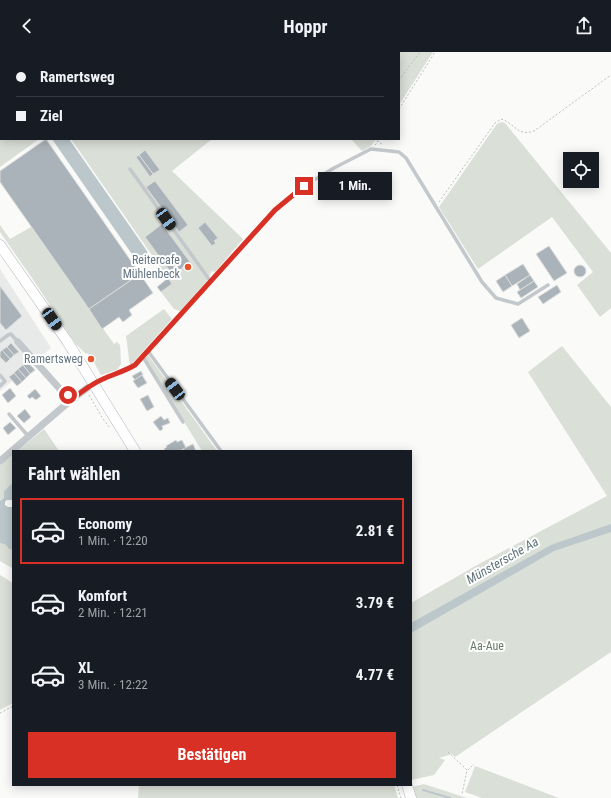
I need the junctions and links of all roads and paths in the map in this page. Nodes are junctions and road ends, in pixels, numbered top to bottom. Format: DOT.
graph roads {
  1 [pos="420,52"];
  2 [pos="435,52"];
  3 [pos="611,75"];
  4 [pos="400,79"];
  5 [pos="400,107"];
  6 [pos="375,140"];
  7 [pos="378,143"];
  8 [pos="130,169"];
  9 [pos="436,206"];
  10 [pos="0,245"];
  11 [pos="211,282"];
  12 [pos="548,285"];
  13 [pos="0,341"];
  14 [pos="18,342"];
  15 [pos="148,351"];
  16 [pos="143,357"];
  17 [pos="0,376"];
  18 [pos="94,383"];
  19 [pos="0,386"];
  20 [pos="85,389"];
  21 [pos="71,400"];
  22 [pos="9,414"];
  23 [pos="183,422"];
  24 [pos="112,429"];
  25 [pos="29,437"];
  26 [pos="13,450"];
  27 [pos="134,450"];
  28 [pos="221,450"];
  29 [pos="12,451"];
  30 [pos="0,461"];
  31 [pos="12,707"];
  32 [pos="0,713"];
  33 [pos="448,752"];
  34 [pos="474,764"];
  35 [pos="467,770"];
  36 [pos="397,786"];
  37 [pos="408,786"];
  38 [pos="462,794"];
  39 [pos="401,798"];
  40 [pos="411,798"];
  1 -- 4 [label="path"];
  2 -- 5 [label="path"];
  3 -- 9 [label="path"];
  6 -- 7 [label="path"];
  8 -- 11 [label="lane"];
  9 -- 11 [label="lane"];
  9 -- 12 [label="lane"];
  10 -- 18 [label="main road"];
  11 -- 15 [label="lane"];
  13 -- 14 [label="lane"];
  14 -- 21 [label="street"];
  15 -- 16 [label="lane"];
  15 -- 28 [label="lane"];
  16 -- 18 [label="lane"];
  16 -- 23 [label="lane"];
  17 -- 19 [label="lane"];
  18 -- 20 [label="street"];
  18 -- 27 [label="main road"];
  20 -- 21 [label="street"];
  20 -- 24 [label="path"];
  21 -- 25 [label="street"];
  22 -- 25 [label="lane"];
  25 -- 26 [label="street"];
  29 -- 30 [label="street"];
  31 -- 32 [label="path"];
  33 -- 35 [label="path"];
  34 -- 35 [label="path"];
  35 -- 38 [label="path"];
  36 -- 39 [label="path"];
  37 -- 40 [label="main road"];
}
